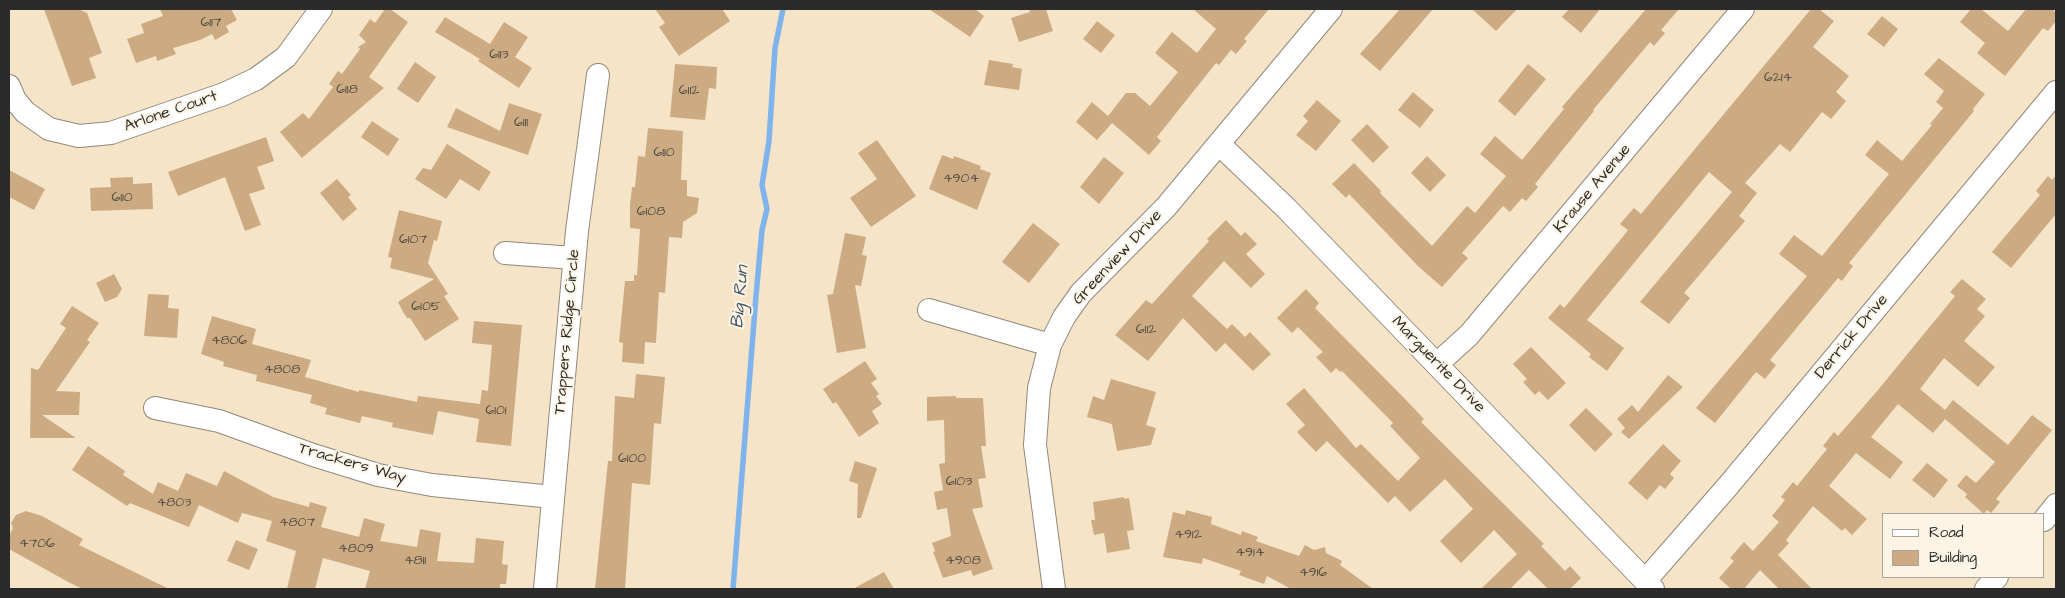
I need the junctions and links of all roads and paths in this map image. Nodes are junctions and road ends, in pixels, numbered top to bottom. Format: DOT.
graph roads {
  1 [pos="321,9"];
  2 [pos="1331,9"];
  3 [pos="1743,9"];
  4 [pos="598,75"];
  5 [pos="9,86"];
  6 [pos="2056,92"];
  7 [pos="1220,144"];
  8 [pos="505,253"];
  9 [pos="574,258"];
  10 [pos="929,310"];
  11 [pos="1050,345"];
  12 [pos="1437,364"];
  13 [pos="155,408"];
  14 [pos="553,497"];
  15 [pos="2056,506"];
  16 [pos="2045,519"];
  17 [pos="1996,578"];
  18 [pos="1649,585"];
  19 [pos="545,589"];
  20 [pos="1054,589"];
  21 [pos="1986,589"];
  1 -- 5 [label="street, Arlone Court"];
  2 -- 7 [label="street, Greenview Drive"];
  3 -- 12 [label="street, Krause Avenue"];
  4 -- 9 [label="street, Trappers Ridge Circle"];
  6 -- 18 [label="street, Derrick Drive"];
  7 -- 11 [label="street, Greenview Drive"];
  7 -- 12 [label="street, Marguerite Drive"];
  8 -- 9 [label="street"];
  9 -- 14 [label="street, Trappers Ridge Circle"];
  10 -- 11 [label="street"];
  11 -- 20 [label="street, Greenview Drive"];
  12 -- 18 [label="street, Marguerite Drive"];
  13 -- 14 [label="street, Trackers Way"];
  14 -- 19 [label="street, Trappers Ridge Circle"];
  15 -- 16 [label="street"];
  17 -- 21 [label="street"];
}
